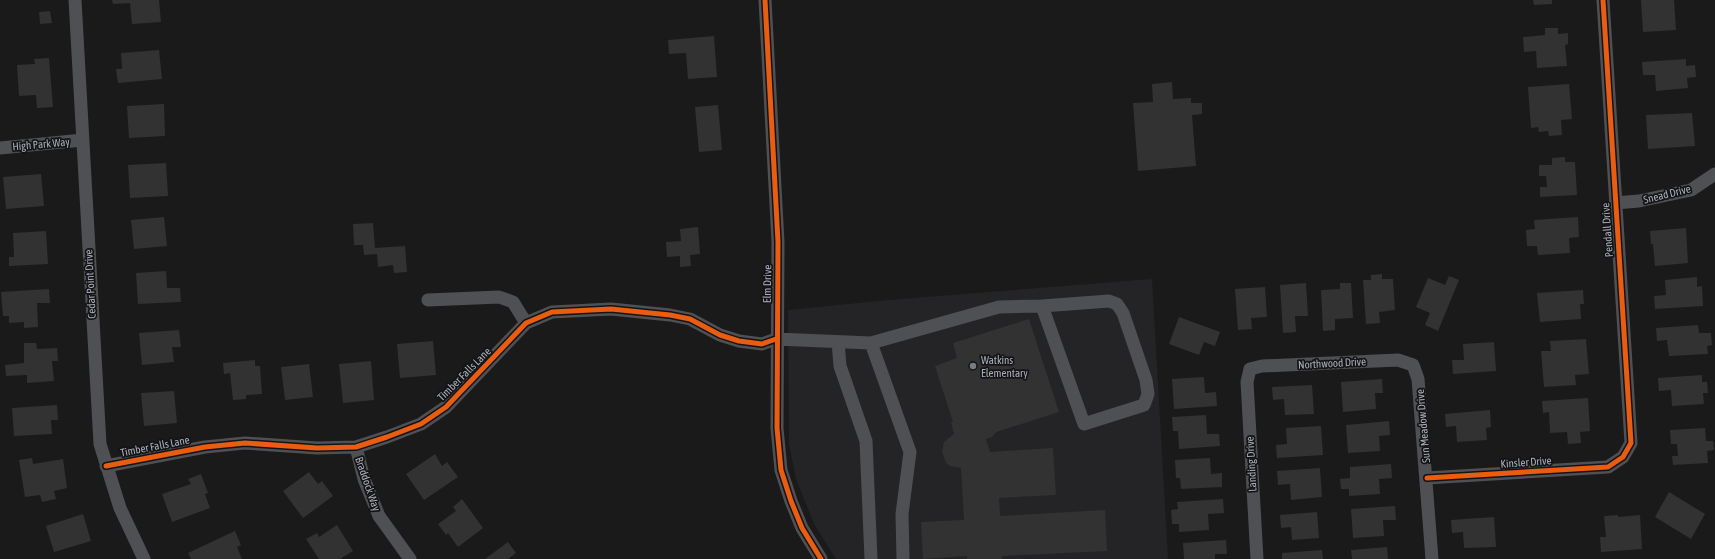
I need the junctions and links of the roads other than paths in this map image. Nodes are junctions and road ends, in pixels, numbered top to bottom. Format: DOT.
graph roads {
  1 [pos="75,0"];
  2 [pos="765,0"];
  3 [pos="1603,0"];
  4 [pos="83,140"];
  5 [pos="0,148"];
  6 [pos="1715,174"];
  7 [pos="1615,204"];
  8 [pos="428,300"];
  9 [pos="1042,306"];
  10 [pos="526,322"];
  11 [pos="776,339"];
  12 [pos="838,342"];
  13 [pos="871,343"];
  14 [pos="1413,366"];
  15 [pos="1250,369"];
  16 [pos="356,448"];
  17 [pos="1623,458"];
  18 [pos="106,466"];
  19 [pos="1427,478"];
  20 [pos="144,559"];
  21 [pos="410,559"];
  22 [pos="821,559"];
  23 [pos="871,559"];
  24 [pos="903,559"];
  25 [pos="1257,559"];
  26 [pos="1432,559"];
  1 -- 4 [label="street, Cedar Point Drive"];
  2 -- 11 [label="street, Elm Drive"];
  3 -- 7 [label="street, Pendall Drive"];
  4 -- 5 [label="street, High Park Way"];
  4 -- 18 [label="street, Cedar Point Drive"];
  6 -- 7 [label="street, Snead Drive"];
  7 -- 17 [label="street, Pendall Drive"];
  8 -- 10 [label="street"];
  9 -- 9 [label="street, Timber Falls Lane"];
  9 -- 13 [label="street, Timber Falls Lane"];
  10 -- 11 [label="street, Timber Falls Lane"];
  10 -- 16 [label="street, Timber Falls Lane"];
  11 -- 12 [label="street, Timber Falls Lane"];
  11 -- 22 [label="street, Elm Drive"];
  12 -- 13 [label="street, Timber Falls Lane"];
  12 -- 23 [label="street"];
  13 -- 24 [label="street"];
  14 -- 15 [label="street, Northwood Drive"];
  14 -- 19 [label="street, Sun Meadow Drive"];
  15 -- 25 [label="street, Landing Drive"];
  16 -- 18 [label="street, Timber Falls Lane"];
  16 -- 21 [label="street, Braddock Way"];
  17 -- 19 [label="street, Kinsler Drive"];
  18 -- 20 [label="street, Cedar Point Drive"];
  19 -- 26 [label="street, Sun Meadow Drive"];
}
